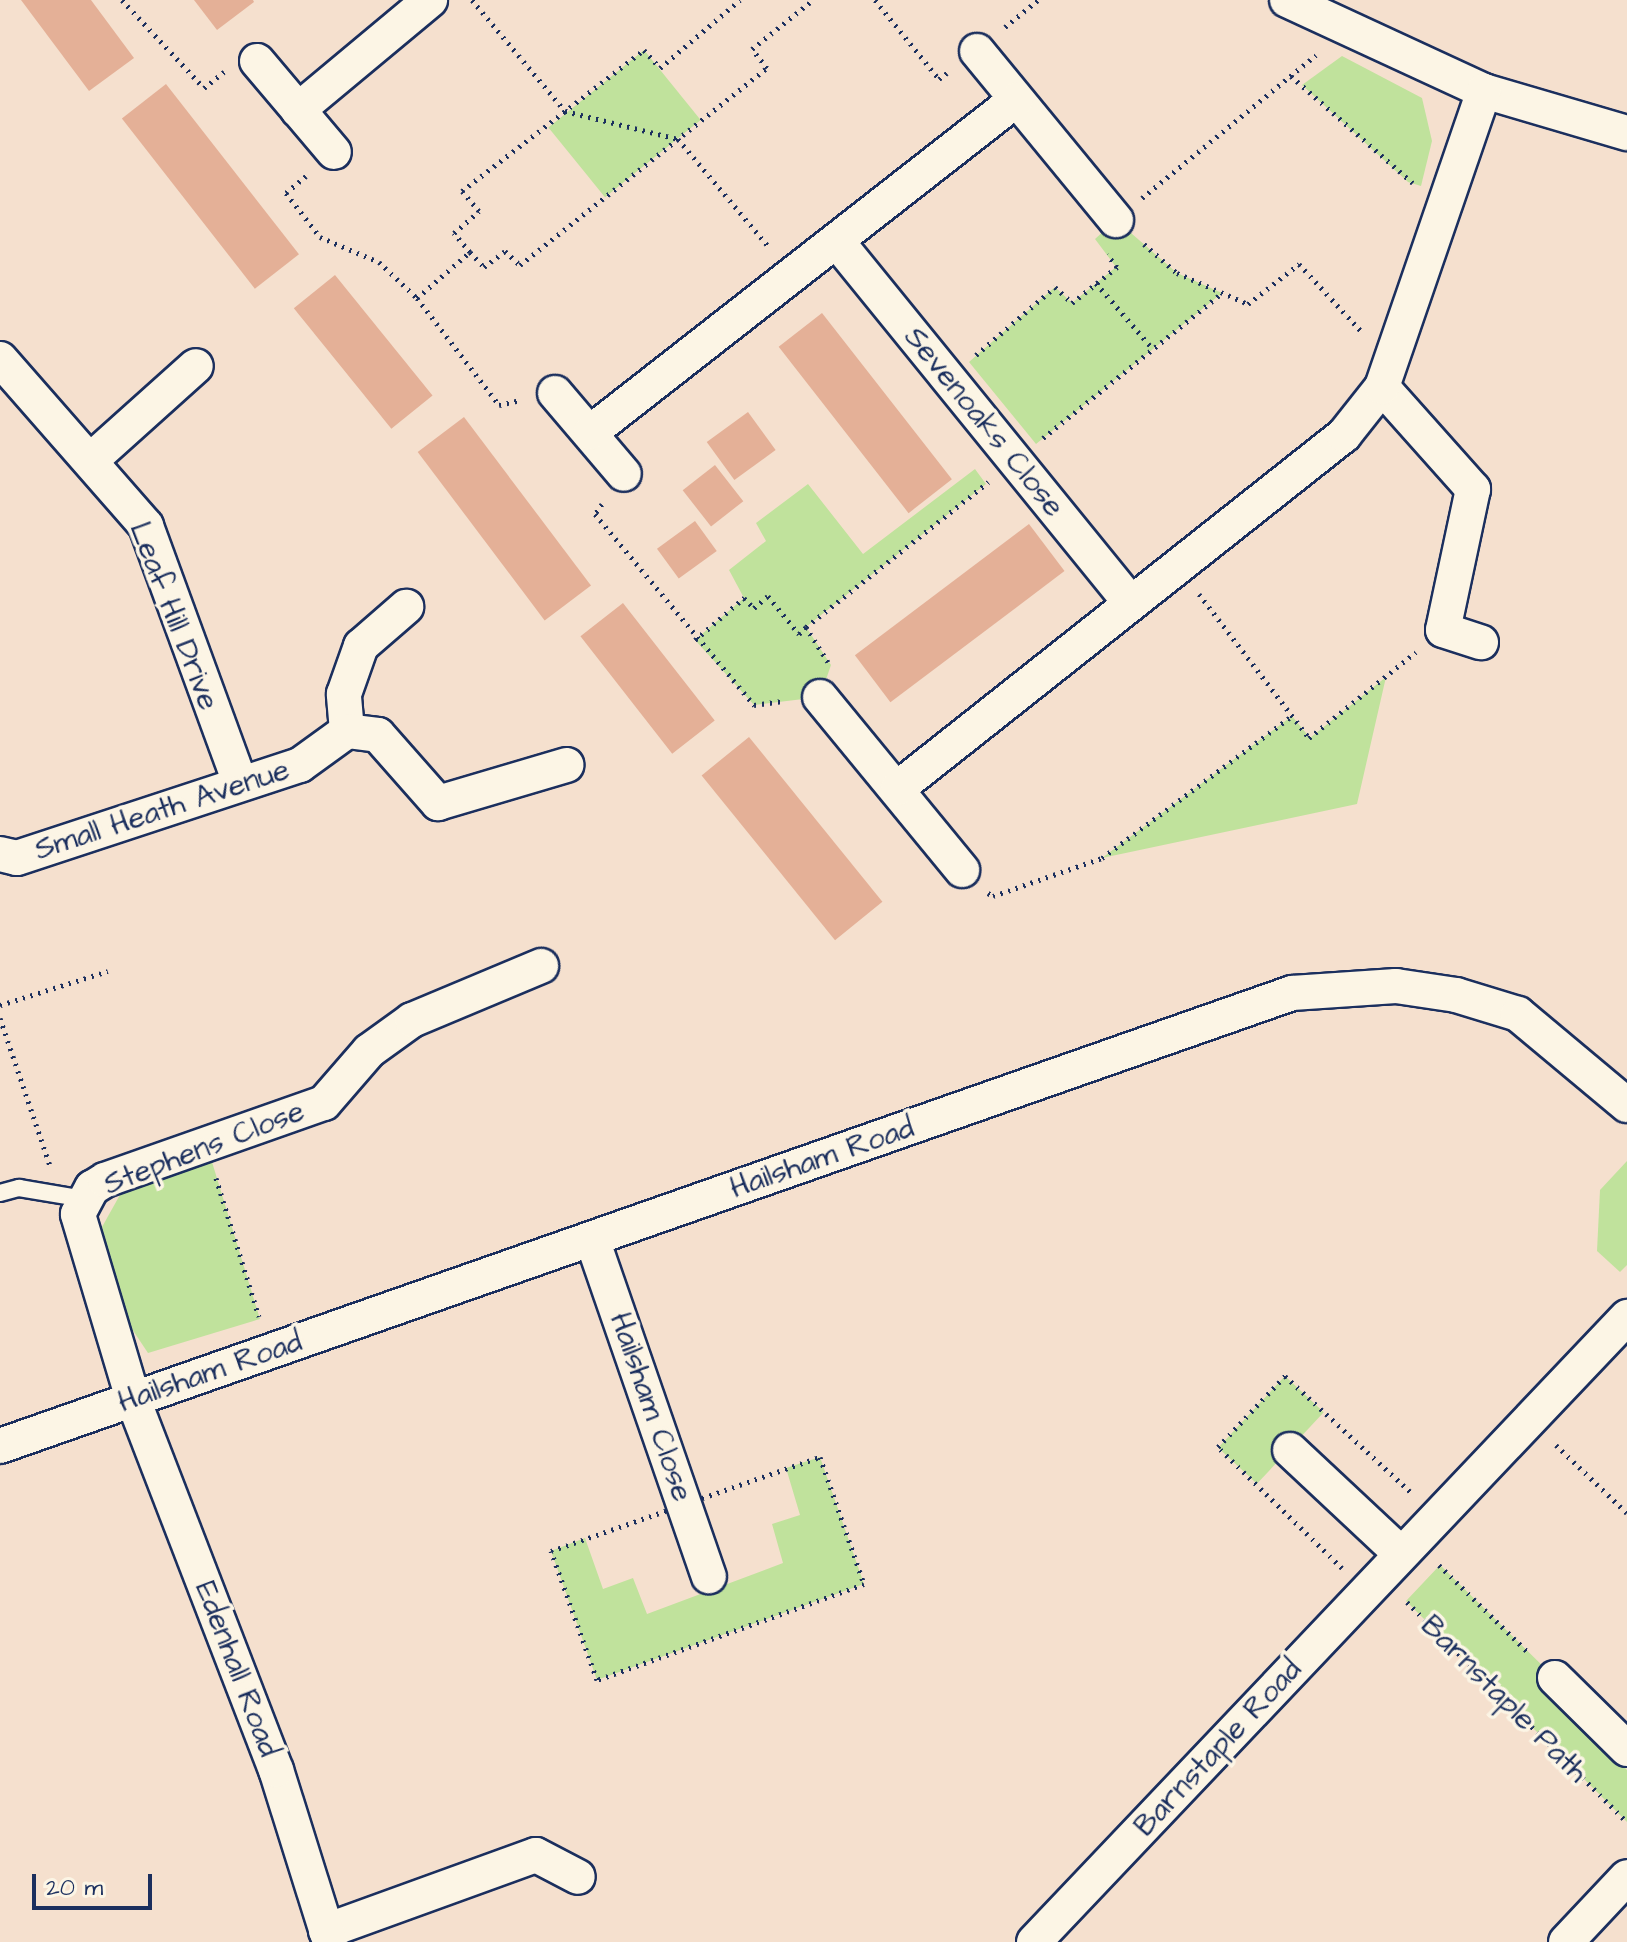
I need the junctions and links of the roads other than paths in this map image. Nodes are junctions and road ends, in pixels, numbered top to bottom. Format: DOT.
graph roads {
  1 [pos="430,0"];
  2 [pos="1287,0"];
  3 [pos="977,51"];
  4 [pos="257,61"];
  5 [pos="1484,91"];
  6 [pos="1016,100"];
  7 [pos="298,110"];
  8 [pos="1627,133"];
  9 [pos="334,152"];
  10 [pos="1116,220"];
  11 [pos="839,244"];
  12 [pos="0,359"];
  13 [pos="196,366"];
  14 [pos="1386,375"];
  15 [pos="555,393"];
  16 [pos="591,432"];
  17 [pos="90,461"];
  18 [pos="624,474"];
  19 [pos="1129,601"];
  20 [pos="406,607"];
  21 [pos="1481,642"];
  22 [pos="820,697"];
  23 [pos="347,731"];
  24 [pos="566,765"];
  25 [pos="240,783"];
  26 [pos="898,788"];
  27 [pos="0,854"];
  28 [pos="962,870"];
  29 [pos="541,966"];
  30 [pos="1627,1105"];
  31 [pos="0,1193"];
  32 [pos="85,1199"];
  33 [pos="592,1239"];
  34 [pos="1627,1317"];
  35 [pos="133,1399"];
  36 [pos="0,1446"];
  37 [pos="1290,1450"];
  38 [pos="1398,1556"];
  39 [pos="709,1576"];
  40 [pos="1555,1678"];
  41 [pos="1627,1749"];
  42 [pos="578,1877"];
  43 [pos="1627,1877"];
  44 [pos="328,1936"];
  45 [pos="1034,1942"];
  46 [pos="1566,1942"];
  1 -- 7 [label="street"];
  2 -- 5 [label="street"];
  3 -- 6 [label="street"];
  4 -- 7 [label="street"];
  5 -- 8 [label="street"];
  5 -- 14 [label="street"];
  6 -- 10 [label="street"];
  6 -- 11 [label="street"];
  7 -- 9 [label="street"];
  11 -- 16 [label="street"];
  11 -- 19 [label="street, Sevenoaks Close"];
  12 -- 17 [label="street, Leaf Hill Drive"];
  13 -- 17 [label="street"];
  14 -- 19 [label="street"];
  14 -- 21 [label="street"];
  15 -- 16 [label="street"];
  16 -- 18 [label="street"];
  17 -- 25 [label="street, Leaf Hill Drive"];
  19 -- 26 [label="street"];
  20 -- 23 [label="street"];
  22 -- 26 [label="street"];
  23 -- 24 [label="street"];
  23 -- 25 [label="street, Small Heath Avenue"];
  25 -- 27 [label="street, Small Heath Avenue"];
  26 -- 28 [label="street"];
  29 -- 32 [label="street, Stephens Close"];
  30 -- 33 [label="street, Hailsham Road"];
  31 -- 32 [label="lane"];
  32 -- 35 [label="street, Stephens Close"];
  33 -- 35 [label="street, Hailsham Road"];
  33 -- 39 [label="street, Hailsham Close"];
  34 -- 38 [label="street, Barnstaple Road"];
  35 -- 36 [label="street, Hailsham Road"];
  35 -- 44 [label="street, Edenhall Road"];
  37 -- 38 [label="street"];
  38 -- 45 [label="street, Barnstaple Road"];
  40 -- 41 [label="street, Barnstaple Path"];
  42 -- 44 [label="street"];
  43 -- 46 [label="street"];
}
